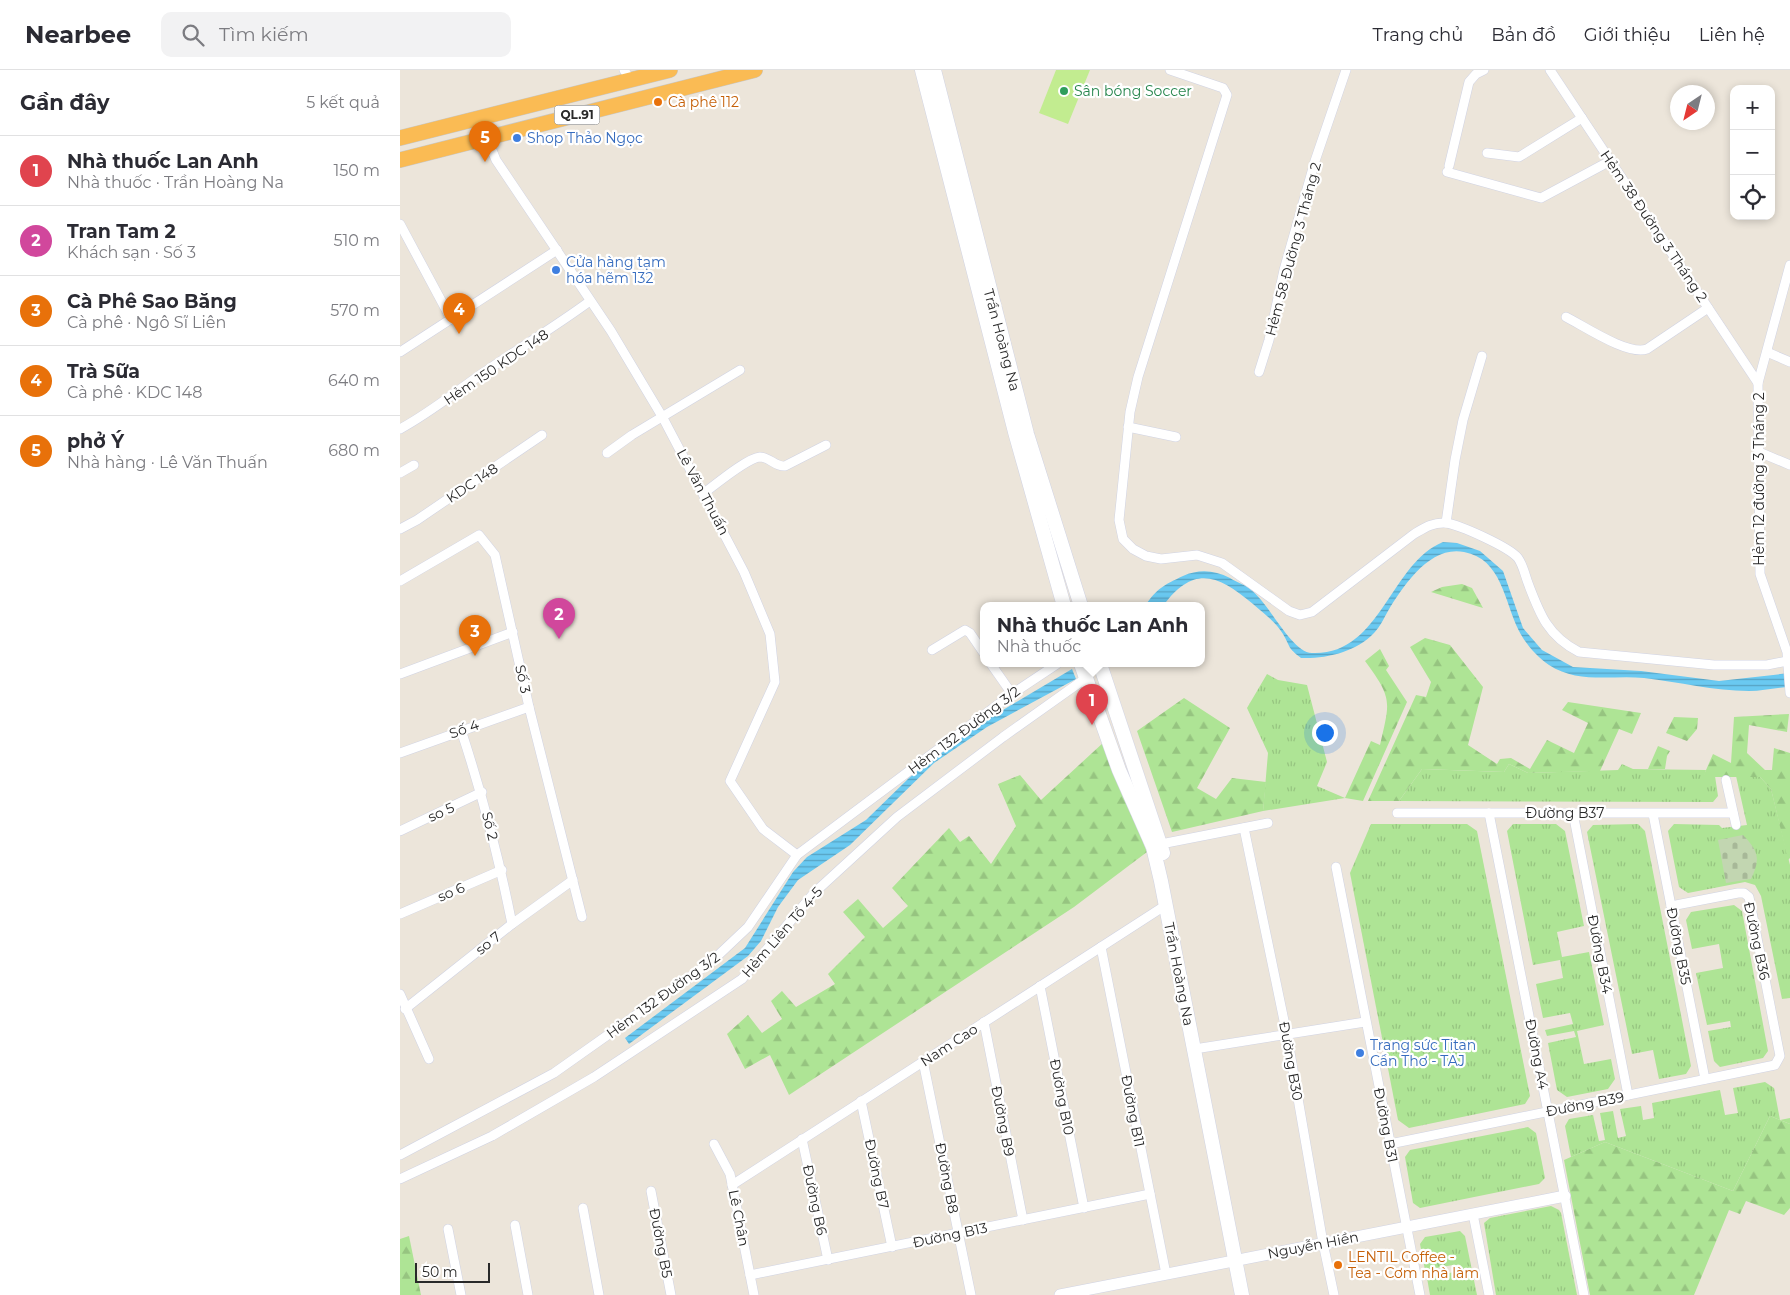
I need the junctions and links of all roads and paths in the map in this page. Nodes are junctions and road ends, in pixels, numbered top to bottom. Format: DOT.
graph roads {
  1 [pos="670,70"];
  2 [pos="755,70"];
  3 [pos="922,70"];
  4 [pos="934,70"];
  5 [pos="1170,70"];
  6 [pos="1346,70"];
  7 [pos="1484,70"];
  8 [pos="1550,70"];
  9 [pos="627,75"];
  10 [pos="1582,118"];
  11 [pos="400,138"];
  12 [pos="487,138"];
  13 [pos="1487,153"];
  14 [pos="400,160"];
  15 [pos="1610,161"];
  16 [pos="400,224"];
  17 [pos="557,250"];
  18 [pos="1789,269"];
  19 [pos="590,301"];
  20 [pos="1708,308"];
  21 [pos="1566,317"];
  22 [pos="451,319"];
  23 [pos="400,352"];
  24 [pos="1767,352"];
  25 [pos="1482,356"];
  26 [pos="1790,362"];
  27 [pos="740,370"];
  28 [pos="1258,372"];
  29 [pos="1758,383"];
  30 [pos="663,418"];
  31 [pos="1128,427"];
  32 [pos="400,429"];
  33 [pos="542,435"];
  34 [pos="1176,437"];
  35 [pos="826,446"];
  36 [pos="1759,452"];
  37 [pos="607,454"];
  38 [pos="414,465"];
  39 [pos="1790,465"];
  40 [pos="400,473"];
  41 [pos="704,493"];
  42 [pos="1446,523"];
  43 [pos="400,529"];
  44 [pos="401,579"];
  45 [pos="1063,602"];
  46 [pos="1080,602"];
  47 [pos="513,632"];
  48 [pos="980,648"];
  49 [pos="932,650"];
  50 [pos="1788,657"];
  51 [pos="993,667"];
  52 [pos="1052,667"];
  53 [pos="1082,667"];
  54 [pos="1101,667"];
  55 [pos="400,674"];
  56 [pos="1086,678"];
  57 [pos="1790,693"];
  58 [pos="1012,694"];
  59 [pos="529,707"];
  60 [pos="461,730"];
  61 [pos="400,753"];
  62 [pos="1726,780"];
  63 [pos="482,792"];
  64 [pos="1397,813"];
  65 [pos="1489,813"];
  66 [pos="1573,813"];
  67 [pos="1653,814"];
  68 [pos="1733,814"];
  69 [pos="1268,823"];
  70 [pos="1736,825"];
  71 [pos="1244,828"];
  72 [pos="400,831"];
  73 [pos="1161,844"];
  74 [pos="797,855"];
  75 [pos="1336,867"];
  76 [pos="502,870"];
  77 [pos="573,880"];
  78 [pos="1166,905"];
  79 [pos="1671,906"];
  80 [pos="400,914"];
  81 [pos="582,917"];
  82 [pos="512,924"];
  83 [pos="1101,947"];
  84 [pos="1040,986"];
  85 [pos="400,994"];
  86 [pos="405,1009"];
  87 [pos="984,1022"];
  88 [pos="1365,1022"];
  89 [pos="1287,1035"];
  90 [pos="1201,1048"];
  91 [pos="429,1059"];
  92 [pos="923,1061"];
  93 [pos="1778,1063"];
  94 [pos="1705,1079"];
  95 [pos="1628,1096"];
  96 [pos="862,1101"];
  97 [pos="1548,1111"];
  98 [pos="802,1140"];
  99 [pos="714,1144"];
  100 [pos="1390,1144"];
  101 [pos="400,1155"];
  102 [pos="400,1179"];
  103 [pos="732,1185"];
  104 [pos="651,1191"];
  105 [pos="1150,1194"];
  106 [pos="1565,1196"];
  107 [pos="582,1208"];
  108 [pos="1084,1208"];
  109 [pos="1473,1214"];
  110 [pos="1023,1220"];
  111 [pos="515,1225"];
  112 [pos="1407,1227"];
  113 [pos="448,1229"];
  114 [pos="958,1233"];
  115 [pos="1323,1243"];
  116 [pos="892,1247"];
  117 [pos="828,1260"];
  118 [pos="1238,1260"];
  119 [pos="1166,1274"];
  120 [pos="750,1276"];
  121 [pos="461,1295"];
  122 [pos="528,1295"];
  123 [pos="599,1295"];
  124 [pos="672,1295"];
  125 [pos="754,1295"];
  126 [pos="971,1295"];
  127 [pos="1060,1295"];
  128 [pos="1242,1295"];
  129 [pos="1250,1295"];
  130 [pos="1334,1295"];
  131 [pos="1420,1295"];
  132 [pos="1489,1295"];
  133 [pos="1584,1295"];
  1 -- 9 [label="highway, QL.91"];
  2 -- 12 [label="highway, QL.91"];
  3 -- 45 [label="main road, Trần Hoàng Na"];
  4 -- 46 [label="main road, Trần Hoàng Na"];
  5 -- 31 [label="street"];
  6 -- 28 [label="street, Hẻm 58 Đường 3 Tháng 2"];
  7 -- 15 [label="street"];
  8 -- 10 [label="street, Hẻm 38 Đường 3 Tháng 2"];
  9 -- 11 [label="highway, QL.91"];
  10 -- 13 [label="street"];
  10 -- 15 [label="street, Hẻm 38 Đường 3 Tháng 2"];
  12 -- 14 [label="highway, QL.91"];
  12 -- 17 [label="street, Lê Văn Thuấn"];
  15 -- 20 [label="street, Hẻm 38 Đường 3 Tháng 2"];
  16 -- 22 [label="street"];
  17 -- 19 [label="street, Lê Văn Thuấn"];
  17 -- 22 [label="street"];
  18 -- 24 [label="street, Hẻm 12 đường 3 Tháng 2"];
  19 -- 30 [label="street, Lê Văn Thuấn"];
  19 -- 32 [label="street, Hẻm 150 KDC 148"];
  20 -- 21 [label="street"];
  20 -- 29 [label="street, Hẻm 38 Đường 3 Tháng 2"];
  22 -- 23 [label="street"];
  24 -- 26 [label="street"];
  24 -- 29 [label="street, Hẻm 12 đường 3 Tháng 2"];
  25 -- 42 [label="street"];
  27 -- 30 [label="street"];
  29 -- 36 [label="street, Hẻm 12 đường 3 Tháng 2"];
  30 -- 37 [label="street"];
  30 -- 41 [label="street, Lê Văn Thuấn"];
  31 -- 34 [label="street"];
  31 -- 42 [label="street"];
  33 -- 43 [label="street, KDC 148"];
  35 -- 41 [label="street"];
  36 -- 39 [label="street"];
  36 -- 50 [label="street, Hẻm 12 đường 3 Tháng 2"];
  38 -- 40 [label="street"];
  41 -- 74 [label="street, Lê Văn Thuấn"];
  42 -- 50 [label="street"];
  44 -- 47 [label="street, Số 3"];
  47 -- 55 [label="street"];
  47 -- 59 [label="street, Số 3"];
  48 -- 49 [label="street"];
  50 -- 57 [label="street, Hẻm 12 đường 3 Tháng 2"];
  51 -- 58 [label="street"];
  52 -- 58 [label="street, Hẻm 132 Đường 3/2"];
  53 -- 56 [label="main road, Trần Hoàng Na"];
  54 -- 56 [label="main road"];
  54 -- 73 [label="main road, Trần Hoàng Na"];
  56 -- 78 [label="main road, Trần Hoàng Na"];
  56 -- 102 [label="street, Hẻm Liên Tổ 4-5"];
  58 -- 74 [label="street, Hẻm 132 Đường 3/2"];
  59 -- 60 [label="street, Số 4"];
  59 -- 77 [label="street, Số 3"];
  60 -- 61 [label="street, Số 4"];
  60 -- 63 [label="street, Số 2"];
  62 -- 68 [label="street"];
  63 -- 72 [label="street, so 5"];
  63 -- 76 [label="street, Số 2"];
  64 -- 65 [label="street, Đường B37"];
  65 -- 66 [label="street, Đường B37"];
  65 -- 97 [label="street, Đường A4"];
  66 -- 67 [label="street, Đường B37"];
  66 -- 95 [label="street, Đường B34"];
  67 -- 68 [label="street, Đường B37"];
  67 -- 79 [label="street, Đường B35"];
  68 -- 70 [label="street"];
  69 -- 71 [label="street"];
  71 -- 73 [label="street"];
  71 -- 89 [label="street, Đường B30"];
  73 -- 90 [label="main road, Trần Hoàng Na"];
  74 -- 101 [label="street, Hẻm 132 Đường 3/2"];
  75 -- 88 [label="street, Đường B31"];
  76 -- 80 [label="street, so 6"];
  76 -- 82 [label="street, Số 2"];
  77 -- 81 [label="street, Số 3"];
  77 -- 82 [label="street, so 7"];
  78 -- 83 [label="street, Nam Cao"];
  78 -- 118 [label="main road, Trần Hoàng Na"];
  79 -- 93 [label="street, Đường B36"];
  79 -- 94 [label="street, Đường B35"];
  82 -- 86 [label="street, so 7"];
  83 -- 84 [label="street, Nam Cao"];
  83 -- 105 [label="street, Đường B11"];
  84 -- 87 [label="street, Nam Cao"];
  84 -- 108 [label="street, Đường B10"];
  85 -- 86 [label="street"];
  86 -- 91 [label="street"];
  87 -- 92 [label="street, Nam Cao"];
  87 -- 110 [label="street, Đường B9"];
  88 -- 89 [label="street"];
  88 -- 100 [label="street, Đường B31"];
  89 -- 90 [label="street"];
  89 -- 115 [label="street, Đường B30"];
  90 -- 118 [label="main road, Trần Hoàng Na"];
  92 -- 96 [label="street, Nam Cao"];
  92 -- 114 [label="street, Đường B8"];
  93 -- 94 [label="street, Đường B39"];
  94 -- 95 [label="street, Đường B39"];
  95 -- 97 [label="street, Đường B39"];
  96 -- 98 [label="street, Nam Cao"];
  96 -- 116 [label="street, Đường B7"];
  97 -- 100 [label="street, Đường B39"];
  97 -- 106 [label="street, Đường A4"];
  98 -- 103 [label="street, Nam Cao"];
  98 -- 117 [label="street, Đường B6"];
  99 -- 103 [label="street, Lê Chân"];
  100 -- 112 [label="street, Đường B31"];
  103 -- 120 [label="street, Lê Chân"];
  104 -- 124 [label="street, Đường B5"];
  105 -- 108 [label="street, Đường B13"];
  105 -- 119 [label="street, Đường B11"];
  106 -- 109 [label="street, Nguyễn Hiền"];
  106 -- 133 [label="street, Đường A4"];
  107 -- 123 [label="street"];
  108 -- 110 [label="street, Đường B13"];
  109 -- 112 [label="street, Nguyễn Hiền"];
  109 -- 132 [label="street"];
  110 -- 114 [label="street, Đường B13"];
  111 -- 122 [label="street"];
  112 -- 115 [label="street, Nguyễn Hiền"];
  112 -- 131 [label="street, Đường B31"];
  113 -- 121 [label="street"];
  114 -- 116 [label="street, Đường B13"];
  114 -- 126 [label="street, Đường B8"];
  115 -- 118 [label="street, Nguyễn Hiền"];
  115 -- 130 [label="street, Đường B30"];
  116 -- 117 [label="street, Đường B13"];
  117 -- 120 [label="street, Đường B13"];
  118 -- 119 [label="street, Nguyễn Hiền"];
  118 -- 128 [label="main road, Trần Hoàng Na"];
  118 -- 129 [label="main road, Trần Hoàng Na"];
  119 -- 127 [label="street, Nguyễn Hiền"];
  120 -- 125 [label="street, Lê Chân"];
}
